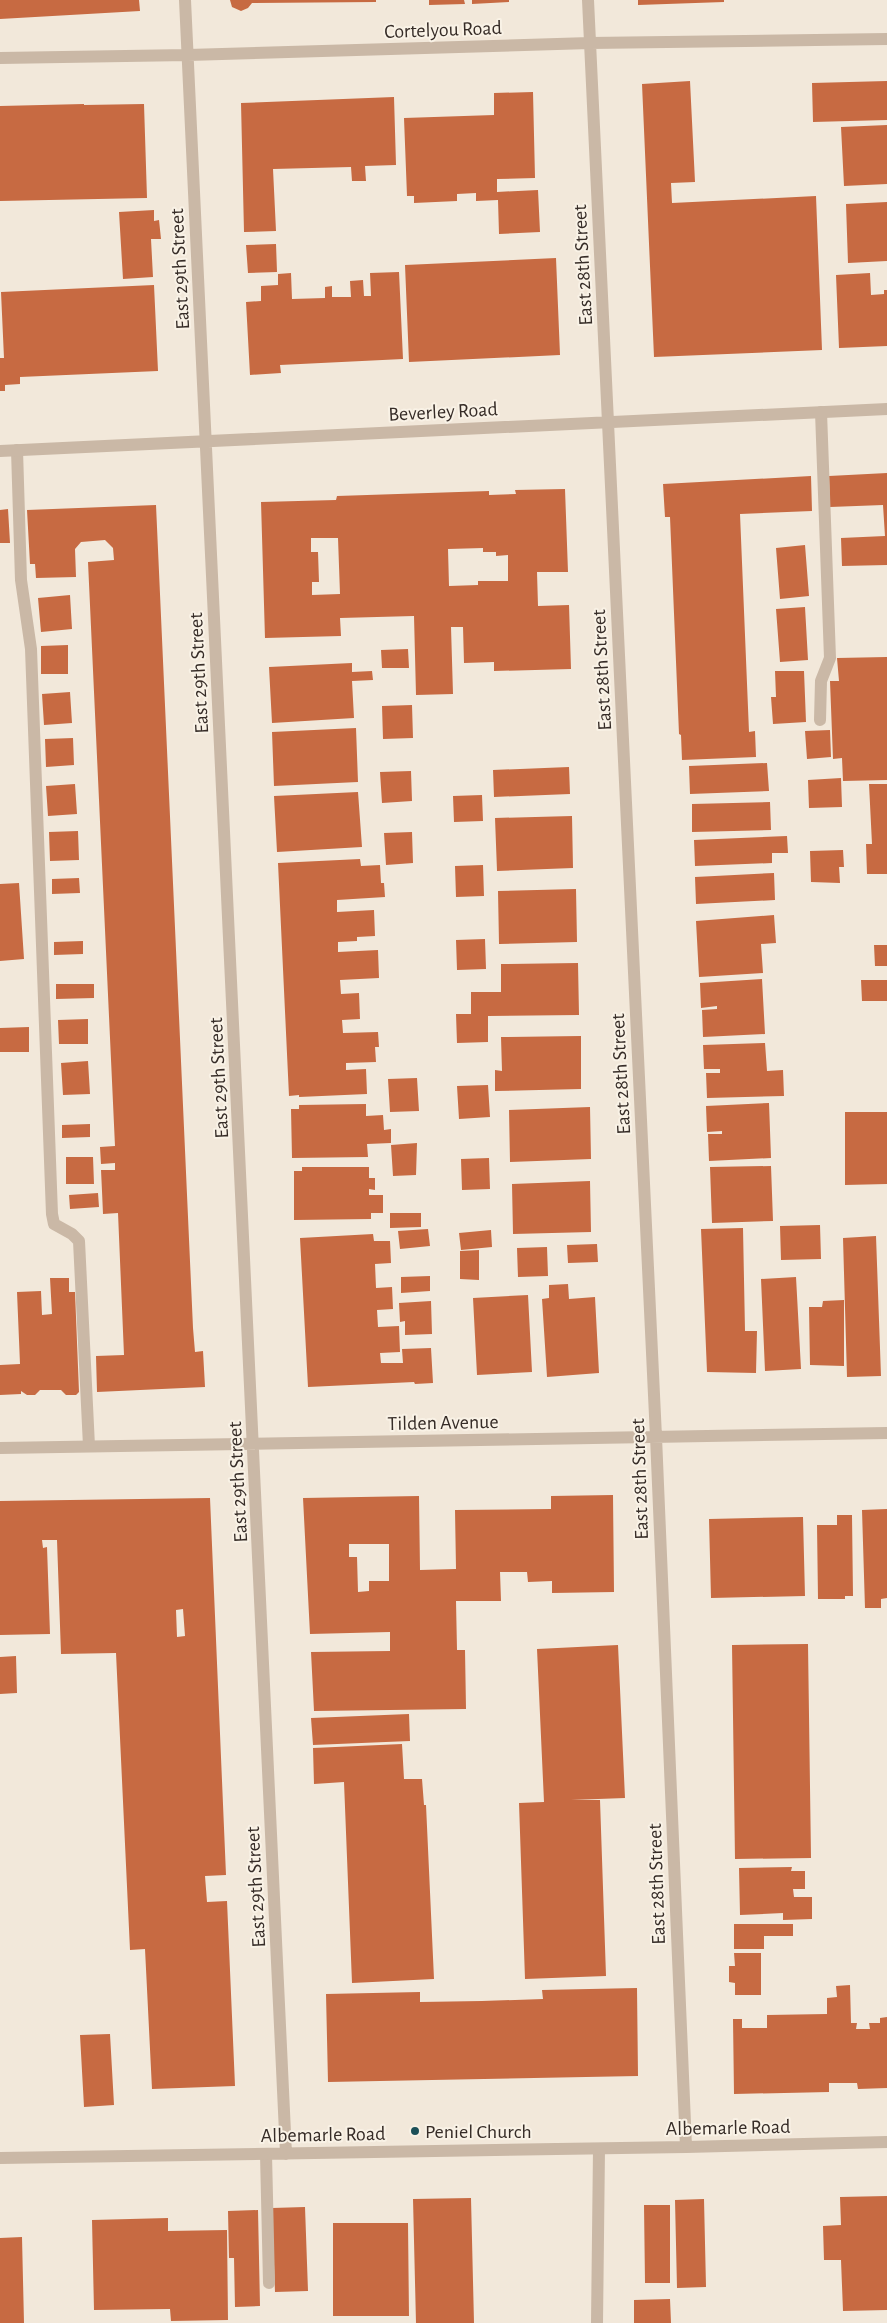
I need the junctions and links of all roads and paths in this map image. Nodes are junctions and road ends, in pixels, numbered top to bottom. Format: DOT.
graph roads {
  1 [pos="185,0"];
  2 [pos="588,0"];
  3 [pos="887,39"];
  4 [pos="590,43"];
  5 [pos="188,55"];
  6 [pos="0,58"];
  7 [pos="887,409"];
  8 [pos="821,412"];
  9 [pos="608,422"];
  10 [pos="206,441"];
  11 [pos="0,450"];
  12 [pos="17,450"];
  13 [pos="820,720"];
  14 [pos="887,1433"];
  15 [pos="656,1437"];
  16 [pos="254,1444"];
  17 [pos="90,1446"];
  18 [pos="0,1448"];
  19 [pos="887,2142"];
  20 [pos="686,2147"];
  21 [pos="599,2149"];
  22 [pos="266,2154"];
  23 [pos="286,2154"];
  24 [pos="0,2158"];
  25 [pos="268,2283"];
  26 [pos="597,2323"];
  1 -- 5 [label="street, East 29th Street"];
  2 -- 4 [label="street, East 28th Street"];
  3 -- 4 [label="street, Cortelyou Road"];
  4 -- 5 [label="street, Cortelyou Road"];
  4 -- 9 [label="street, East 28th Street"];
  5 -- 6 [label="street, Cortelyou Road"];
  5 -- 10 [label="street, East 29th Street"];
  7 -- 8 [label="street, Beverley Road"];
  8 -- 9 [label="street, Beverley Road"];
  8 -- 13 [label="street"];
  9 -- 10 [label="street, Beverley Road"];
  9 -- 15 [label="street, East 28th Street"];
  10 -- 12 [label="street, Beverley Road"];
  10 -- 16 [label="street, East 29th Street"];
  11 -- 12 [label="street, Beverley Road"];
  12 -- 17 [label="street"];
  14 -- 15 [label="street, Tilden Avenue"];
  15 -- 16 [label="street, Tilden Avenue"];
  15 -- 20 [label="street, East 28th Street"];
  16 -- 17 [label="street, Tilden Avenue"];
  16 -- 23 [label="street, East 29th Street"];
  17 -- 18 [label="street, Tilden Avenue"];
  19 -- 20 [label="street, Albemarle Road"];
  20 -- 21 [label="street, Albemarle Road"];
  21 -- 23 [label="street, Albemarle Road"];
  21 -- 26 [label="street"];
  22 -- 23 [label="street, Albemarle Road"];
  22 -- 24 [label="street, Albemarle Road"];
  22 -- 25 [label="street"];
}
